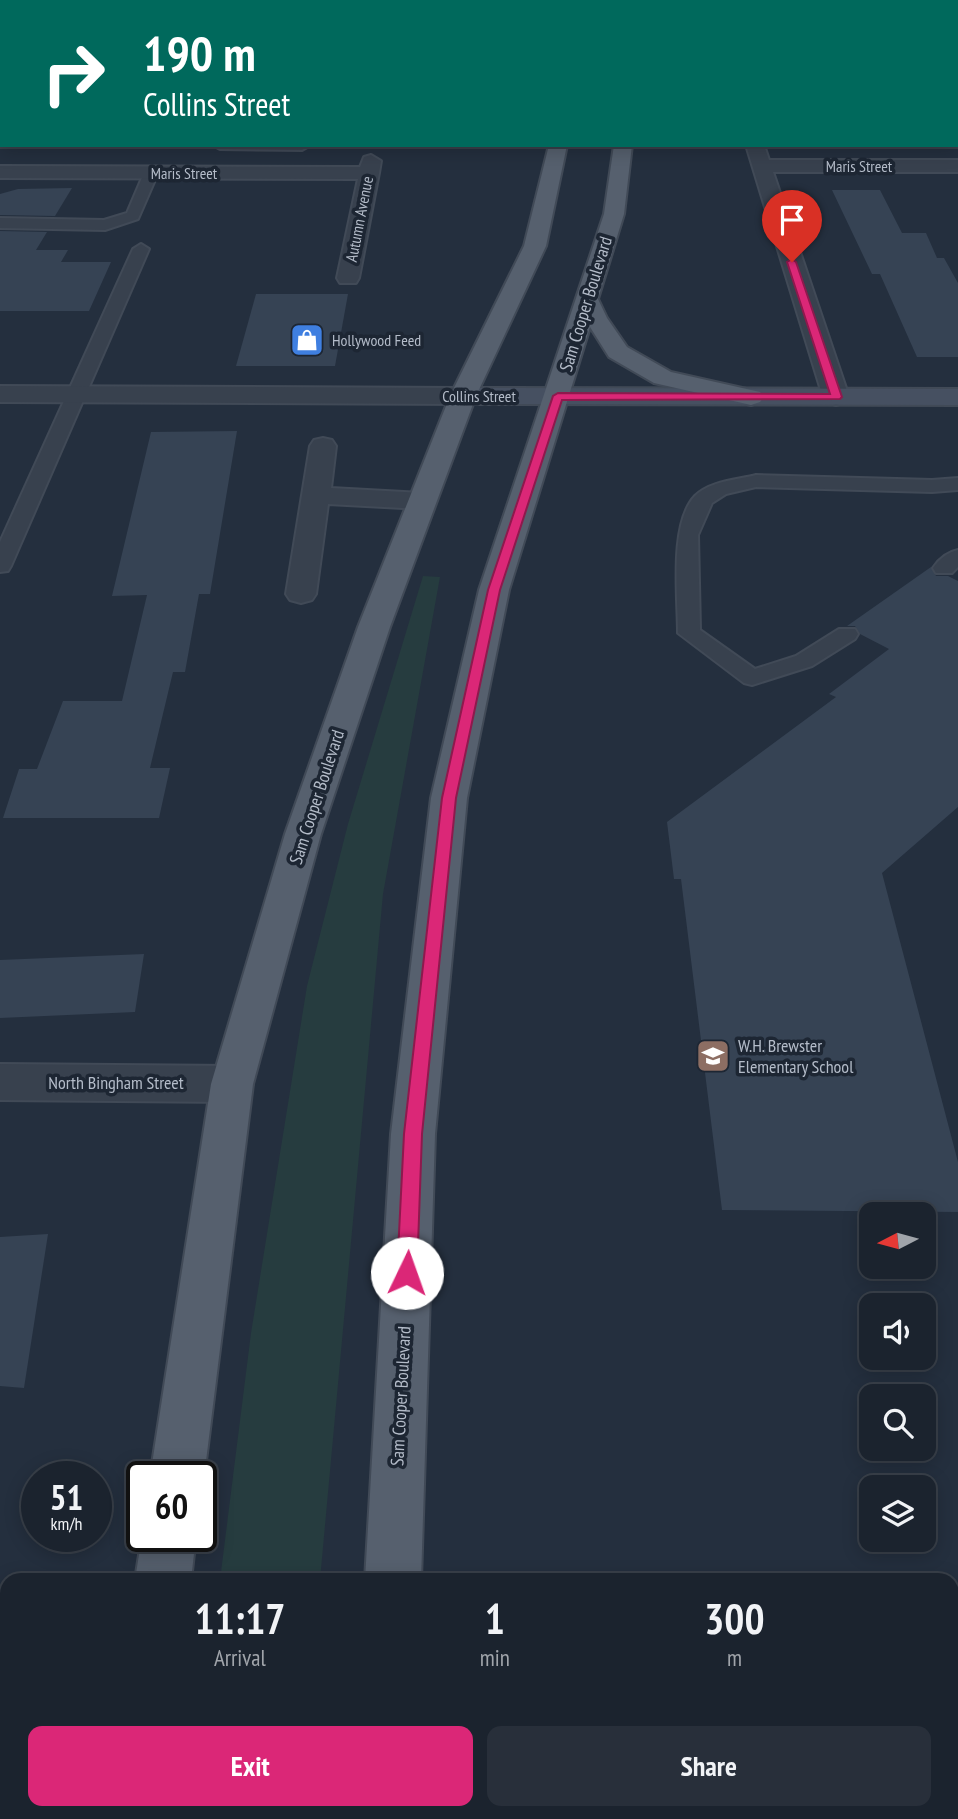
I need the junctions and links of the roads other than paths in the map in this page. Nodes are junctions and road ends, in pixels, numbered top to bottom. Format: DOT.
graph roads {
  1 [pos="558,147"];
  2 [pos="623,147"];
  3 [pos="757,155"];
  4 [pos="958,166"];
  5 [pos="370,167"];
  6 [pos="0,172"];
  7 [pos="151,173"];
  8 [pos="0,223"];
  9 [pos="141,248"];
  10 [pos="348,278"];
  11 [pos="588,300"];
  12 [pos="0,394"];
  13 [pos="75,394"];
  14 [pos="463,396"];
  15 [pos="558,396"];
  16 [pos="751,397"];
  17 [pos="836,397"];
  18 [pos="958,397"];
  19 [pos="323,446"];
  20 [pos="958,484"];
  21 [pos="315,495"];
  22 [pos="422,501"];
  23 [pos="0,566"];
  24 [pos="301,593"];
  25 [pos="847,634"];
  26 [pos="0,1082"];
  27 [pos="232,1084"];
  28 [pos="179,1461"];
  29 [pos="167,1552"];
  30 [pos="164,1573"];
  31 [pos="393,1573"];
  1 -- 14 [label="main road, Sam Cooper Boulevard"];
  2 -- 11 [label="main road, Sam Cooper Boulevard"];
  3 -- 4 [label="street, Maris Street"];
  3 -- 17 [label="street"];
  5 -- 7 [label="street, Maris Street"];
  5 -- 10 [label="street, Autumn Avenue"];
  6 -- 7 [label="street, Maris Street"];
  7 -- 8 [label="lane"];
  9 -- 13 [label="lane"];
  11 -- 15 [label="main road, Sam Cooper Boulevard"];
  11 -- 16 [label="main road"];
  12 -- 13 [label="street, Collins Street"];
  13 -- 14 [label="street, Collins Street"];
  13 -- 23 [label="lane"];
  14 -- 15 [label="street, Collins Street"];
  14 -- 22 [label="main road, Sam Cooper Boulevard"];
  15 -- 16 [label="street, Collins Street"];
  15 -- 31 [label="main road, Sam Cooper Boulevard"];
  16 -- 17 [label="street, Collins Street"];
  17 -- 18 [label="street, Collins Street"];
  19 -- 21 [label="street"];
  20 -- 25 [label="lane"];
  21 -- 22 [label="street"];
  21 -- 24 [label="street"];
  22 -- 27 [label="main road, Sam Cooper Boulevard"];
  26 -- 27 [label="street, North Bingham Street"];
  27 -- 28 [label="main road, Sam Cooper Boulevard"];
  29 -- 30 [label="main road"];
}
